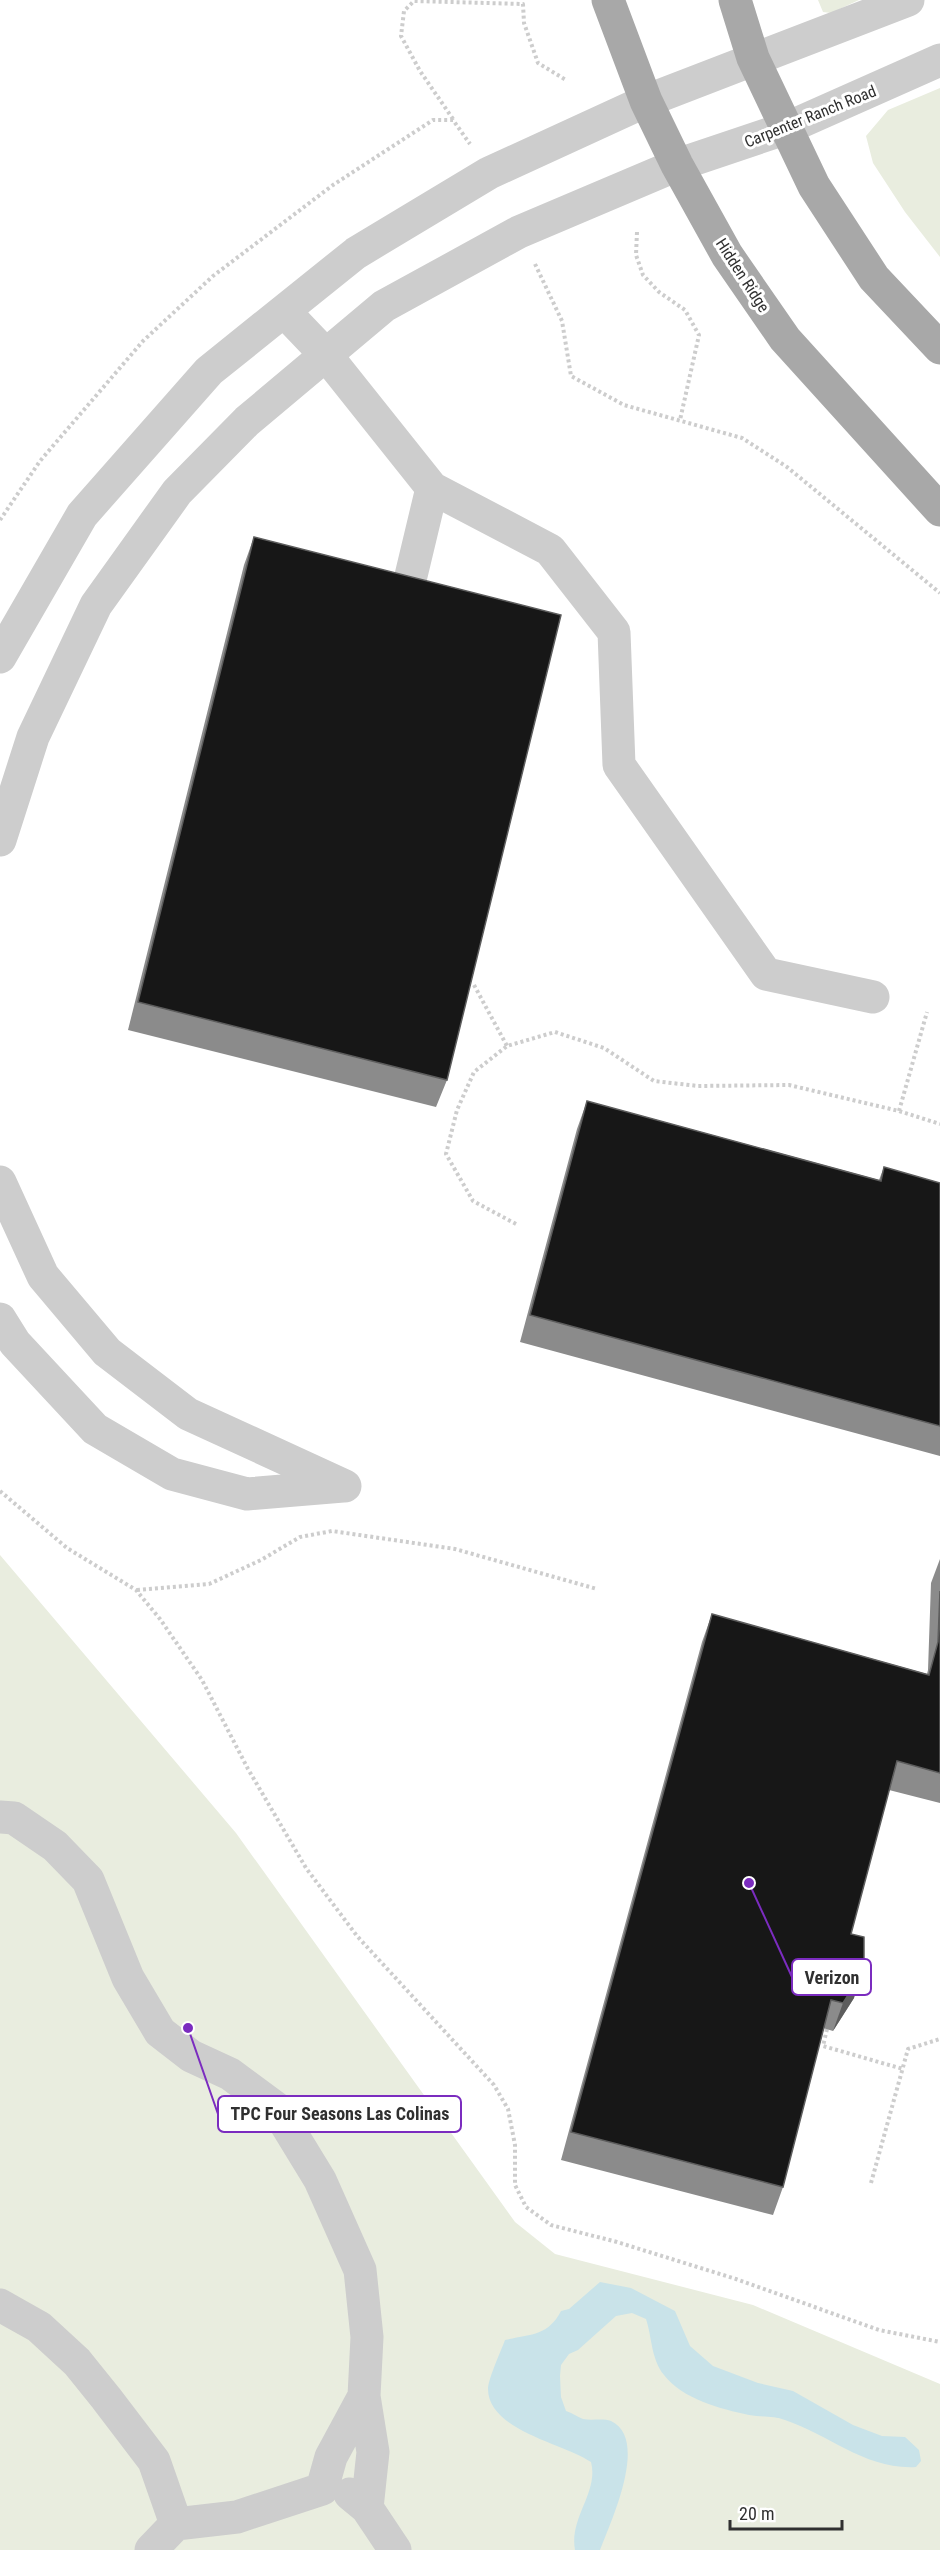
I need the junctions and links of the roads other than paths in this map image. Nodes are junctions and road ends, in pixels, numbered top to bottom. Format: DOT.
graph roads {
  1 [pos="608,0"];
  2 [pos="735,0"];
  3 [pos="908,0"];
  4 [pos="753,58"];
  5 [pos="940,60"];
  6 [pos="646,101"];
  7 [pos="786,128"];
  8 [pos="676,165"];
  9 [pos="284,311"];
  10 [pos="940,348"];
  11 [pos="326,355"];
  12 [pos="432,488"];
  13 [pos="940,510"];
  14 [pos="404,605"];
  15 [pos="0,657"];
  16 [pos="0,840"];
  17 [pos="873,997"];
  18 [pos="0,1182"];
  19 [pos="0,1318"];
  20 [pos="0,1817"];
  21 [pos="0,2305"];
  22 [pos="364,2396"];
  23 [pos="322,2489"];
  24 [pos="367,2508"];
  25 [pos="176,2524"];
  26 [pos="151,2550"];
  27 [pos="395,2550"];
  1 -- 6 [label="main road, Hidden Ridge"];
  2 -- 4 [label="main road"];
  3 -- 4 [label="lane"];
  4 -- 6 [label="lane"];
  4 -- 7 [label="main road"];
  5 -- 7 [label="lane, Carpenter Ranch Road"];
  6 -- 8 [label="main road, Hidden Ridge"];
  6 -- 9 [label="lane"];
  7 -- 8 [label="lane, Carpenter Ranch Road"];
  7 -- 10 [label="main road"];
  8 -- 11 [label="lane, Carpenter Ranch Road"];
  8 -- 13 [label="main road, Hidden Ridge"];
  9 -- 11 [label="lane"];
  9 -- 15 [label="lane"];
  11 -- 12 [label="lane"];
  11 -- 16 [label="lane, Carpenter Ranch Road"];
  12 -- 14 [label="lane"];
  12 -- 17 [label="lane"];
  18 -- 19 [label="lane"];
  20 -- 22 [label="lane"];
  21 -- 25 [label="lane"];
  22 -- 23 [label="lane"];
  22 -- 24 [label="lane"];
  23 -- 24 [label="lane"];
  23 -- 25 [label="lane"];
  24 -- 27 [label="lane"];
  25 -- 26 [label="lane"];
}
